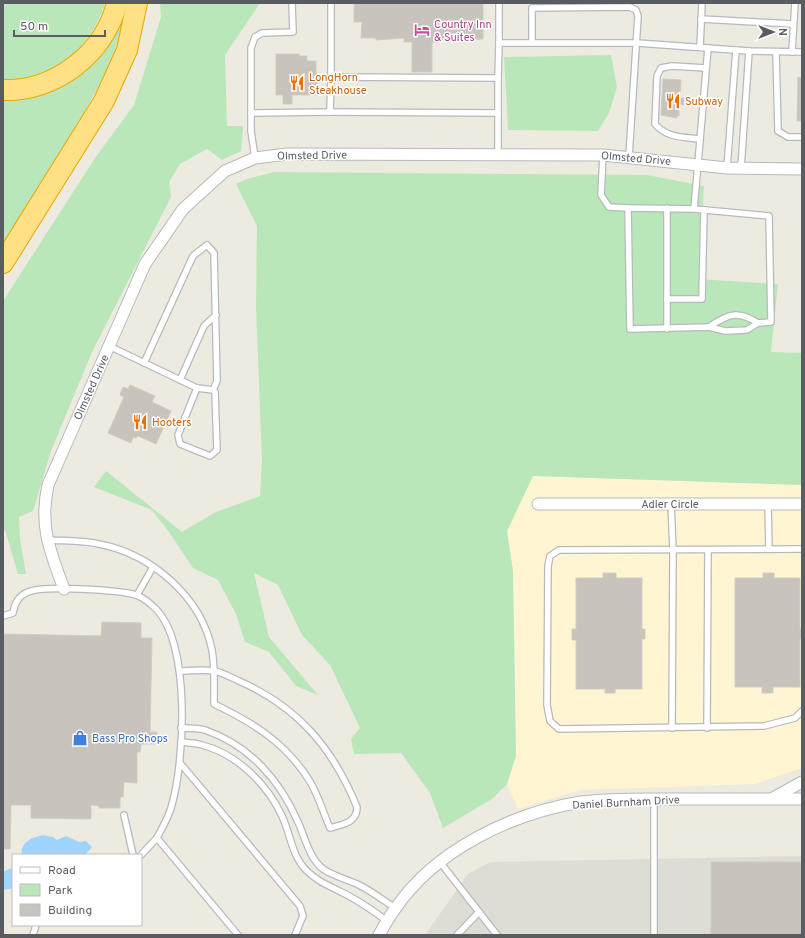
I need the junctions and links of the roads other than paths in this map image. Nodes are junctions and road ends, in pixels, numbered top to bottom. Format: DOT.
graph roads {
  1 [pos="117,3"];
  2 [pos="137,3"];
  3 [pos="292,3"];
  4 [pos="331,3"];
  5 [pos="498,3"];
  6 [pos="702,3"];
  7 [pos="795,3"];
  8 [pos="532,5"];
  9 [pos="702,19"];
  10 [pos="794,24"];
  11 [pos="499,43"];
  12 [pos="532,43"];
  13 [pos="637,43"];
  14 [pos="700,47"];
  15 [pos="708,48"];
  16 [pos="736,50"];
  17 [pos="749,51"];
  18 [pos="776,52"];
  19 [pos="792,52"];
  20 [pos="802,52"];
  21 [pos="706,68"];
  22 [pos="331,77"];
  23 [pos="498,78"];
  24 [pos="3,90"];
  25 [pos="330,112"];
  26 [pos="251,113"];
  27 [pos="498,113"];
  28 [pos="802,137"];
  29 [pos="700,139"];
  30 [pos="498,154"];
  31 [pos="603,155"];
  32 [pos="629,156"];
  33 [pos="255,158"];
  34 [pos="698,164"];
  35 [pos="727,168"];
  36 [pos="742,168"];
  37 [pos="802,169"];
  38 [pos="628,208"];
  39 [pos="667,208"];
  40 [pos="694,209"];
  41 [pos="704,210"];
  42 [pos="3,263"];
  43 [pos="667,300"];
  44 [pos="216,315"];
  45 [pos="758,323"];
  46 [pos="709,327"];
  47 [pos="667,329"];
  48 [pos="109,346"];
  49 [pos="144,363"];
  50 [pos="180,380"];
  51 [pos="197,388"];
  52 [pos="213,390"];
  53 [pos="538,504"];
  54 [pos="671,504"];
  55 [pos="768,504"];
  56 [pos="802,504"];
  57 [pos="47,540"];
  58 [pos="769,549"];
  59 [pos="802,549"];
  60 [pos="673,550"];
  61 [pos="708,550"];
  62 [pos="153,567"];
  63 [pos="64,590"];
  64 [pos="137,595"];
  65 [pos="3,616"];
  66 [pos="180,671"];
  67 [pos="214,671"];
  68 [pos="802,711"];
  69 [pos="181,728"];
  70 [pos="672,728"];
  71 [pos="707,728"];
  72 [pos="181,742"];
  73 [pos="180,763"];
  74 [pos="802,782"];
  75 [pos="654,799"];
  76 [pos="770,799"];
  77 [pos="802,799"];
  78 [pos="124,814"];
  79 [pos="157,838"];
  80 [pos="133,854"];
  81 [pos="142,854"];
  82 [pos="440,862"];
  83 [pos="395,908"];
  84 [pos="479,912"];
  85 [pos="387,921"];
  86 [pos="238,935"];
  87 [pos="295,935"];
  88 [pos="379,935"];
  89 [pos="457,935"];
  90 [pos="497,935"];
  91 [pos="654,935"];
  1 -- 24 [label="highway"];
  2 -- 42 [label="highway"];
  3 -- 26 [label="lane"];
  4 -- 22 [label="lane"];
  5 -- 11 [label="lane"];
  6 -- 9 [label="lane"];
  7 -- 10 [label="lane"];
  8 -- 12 [label="lane"];
  8 -- 13 [label="lane"];
  9 -- 10 [label="lane"];
  9 -- 14 [label="lane"];
  10 -- 19 [label="lane"];
  11 -- 12 [label="lane"];
  11 -- 23 [label="lane"];
  12 -- 13 [label="lane"];
  13 -- 14 [label="lane"];
  13 -- 32 [label="lane"];
  14 -- 15 [label="lane"];
  15 -- 16 [label="lane"];
  15 -- 21 [label="lane"];
  16 -- 17 [label="lane"];
  16 -- 35 [label="lane"];
  17 -- 18 [label="lane"];
  17 -- 36 [label="lane"];
  18 -- 19 [label="lane"];
  18 -- 28 [label="lane"];
  19 -- 20 [label="lane"];
  21 -- 29 [label="lane"];
  21 -- 29 [label="lane"];
  22 -- 23 [label="lane"];
  22 -- 25 [label="lane"];
  23 -- 27 [label="lane"];
  25 -- 26 [label="lane"];
  25 -- 27 [label="lane"];
  26 -- 33 [label="lane"];
  27 -- 30 [label="lane"];
  29 -- 34 [label="lane"];
  30 -- 31 [label="street, Olmsted Drive"];
  30 -- 33 [label="street, Olmsted Drive"];
  31 -- 32 [label="street, Olmsted Drive"];
  31 -- 38 [label="lane"];
  32 -- 34 [label="street, Olmsted Drive"];
  33 -- 48 [label="street, Olmsted Drive"];
  34 -- 35 [label="street, Olmsted Drive"];
  34 -- 40 [label="lane"];
  35 -- 36 [label="street, Olmsted Drive"];
  36 -- 37 [label="street, Olmsted Drive"];
  38 -- 39 [label="lane"];
  38 -- 47 [label="lane"];
  39 -- 40 [label="lane"];
  39 -- 43 [label="lane"];
  40 -- 41 [label="lane"];
  41 -- 43 [label="lane"];
  41 -- 45 [label="lane"];
  43 -- 47 [label="lane"];
  44 -- 49 [label="lane"];
  44 -- 50 [label="lane"];
  44 -- 52 [label="lane"];
  45 -- 46 [label="lane"];
  45 -- 46 [label="lane"];
  46 -- 47 [label="lane"];
  48 -- 49 [label="lane"];
  48 -- 57 [label="street, Olmsted Drive"];
  49 -- 50 [label="lane"];
  50 -- 51 [label="lane"];
  51 -- 52 [label="lane"];
  51 -- 52 [label="lane"];
  53 -- 54 [label="street, Adler Circle"];
  54 -- 55 [label="street, Adler Circle"];
  54 -- 60 [label="lane"];
  55 -- 56 [label="street, Adler Circle"];
  55 -- 58 [label="lane"];
  57 -- 62 [label="lane"];
  57 -- 63 [label="street, Olmsted Drive"];
  58 -- 59 [label="lane"];
  58 -- 61 [label="lane"];
  60 -- 61 [label="lane"];
  60 -- 70 [label="lane"];
  60 -- 70 [label="lane"];
  61 -- 71 [label="lane"];
  62 -- 64 [label="lane"];
  62 -- 67 [label="lane"];
  63 -- 64 [label="lane"];
  63 -- 65 [label="lane"];
  64 -- 66 [label="lane"];
  66 -- 67 [label="lane"];
  66 -- 69 [label="lane"];
  67 -- 67 [label="lane"];
  68 -- 71 [label="lane"];
  69 -- 72 [label="lane"];
  69 -- 83 [label="lane"];
  70 -- 71 [label="lane"];
  72 -- 73 [label="lane"];
  72 -- 85 [label="lane"];
  73 -- 79 [label="lane"];
  73 -- 87 [label="lane"];
  74 -- 76 [label="street"];
  75 -- 76 [label="street, Daniel Burnham Drive"];
  75 -- 82 [label="street, Daniel Burnham Drive"];
  75 -- 91 [label="lane"];
  76 -- 77 [label="street, Daniel Burnham Drive"];
  78 -- 80 [label="lane"];
  79 -- 81 [label="lane"];
  79 -- 86 [label="lane"];
  82 -- 83 [label="street, Daniel Burnham Drive"];
  82 -- 84 [label="lane"];
  83 -- 85 [label="street, Daniel Burnham Drive"];
  84 -- 89 [label="lane"];
  84 -- 90 [label="lane"];
  85 -- 88 [label="street, Daniel Burnham Drive"];
}
